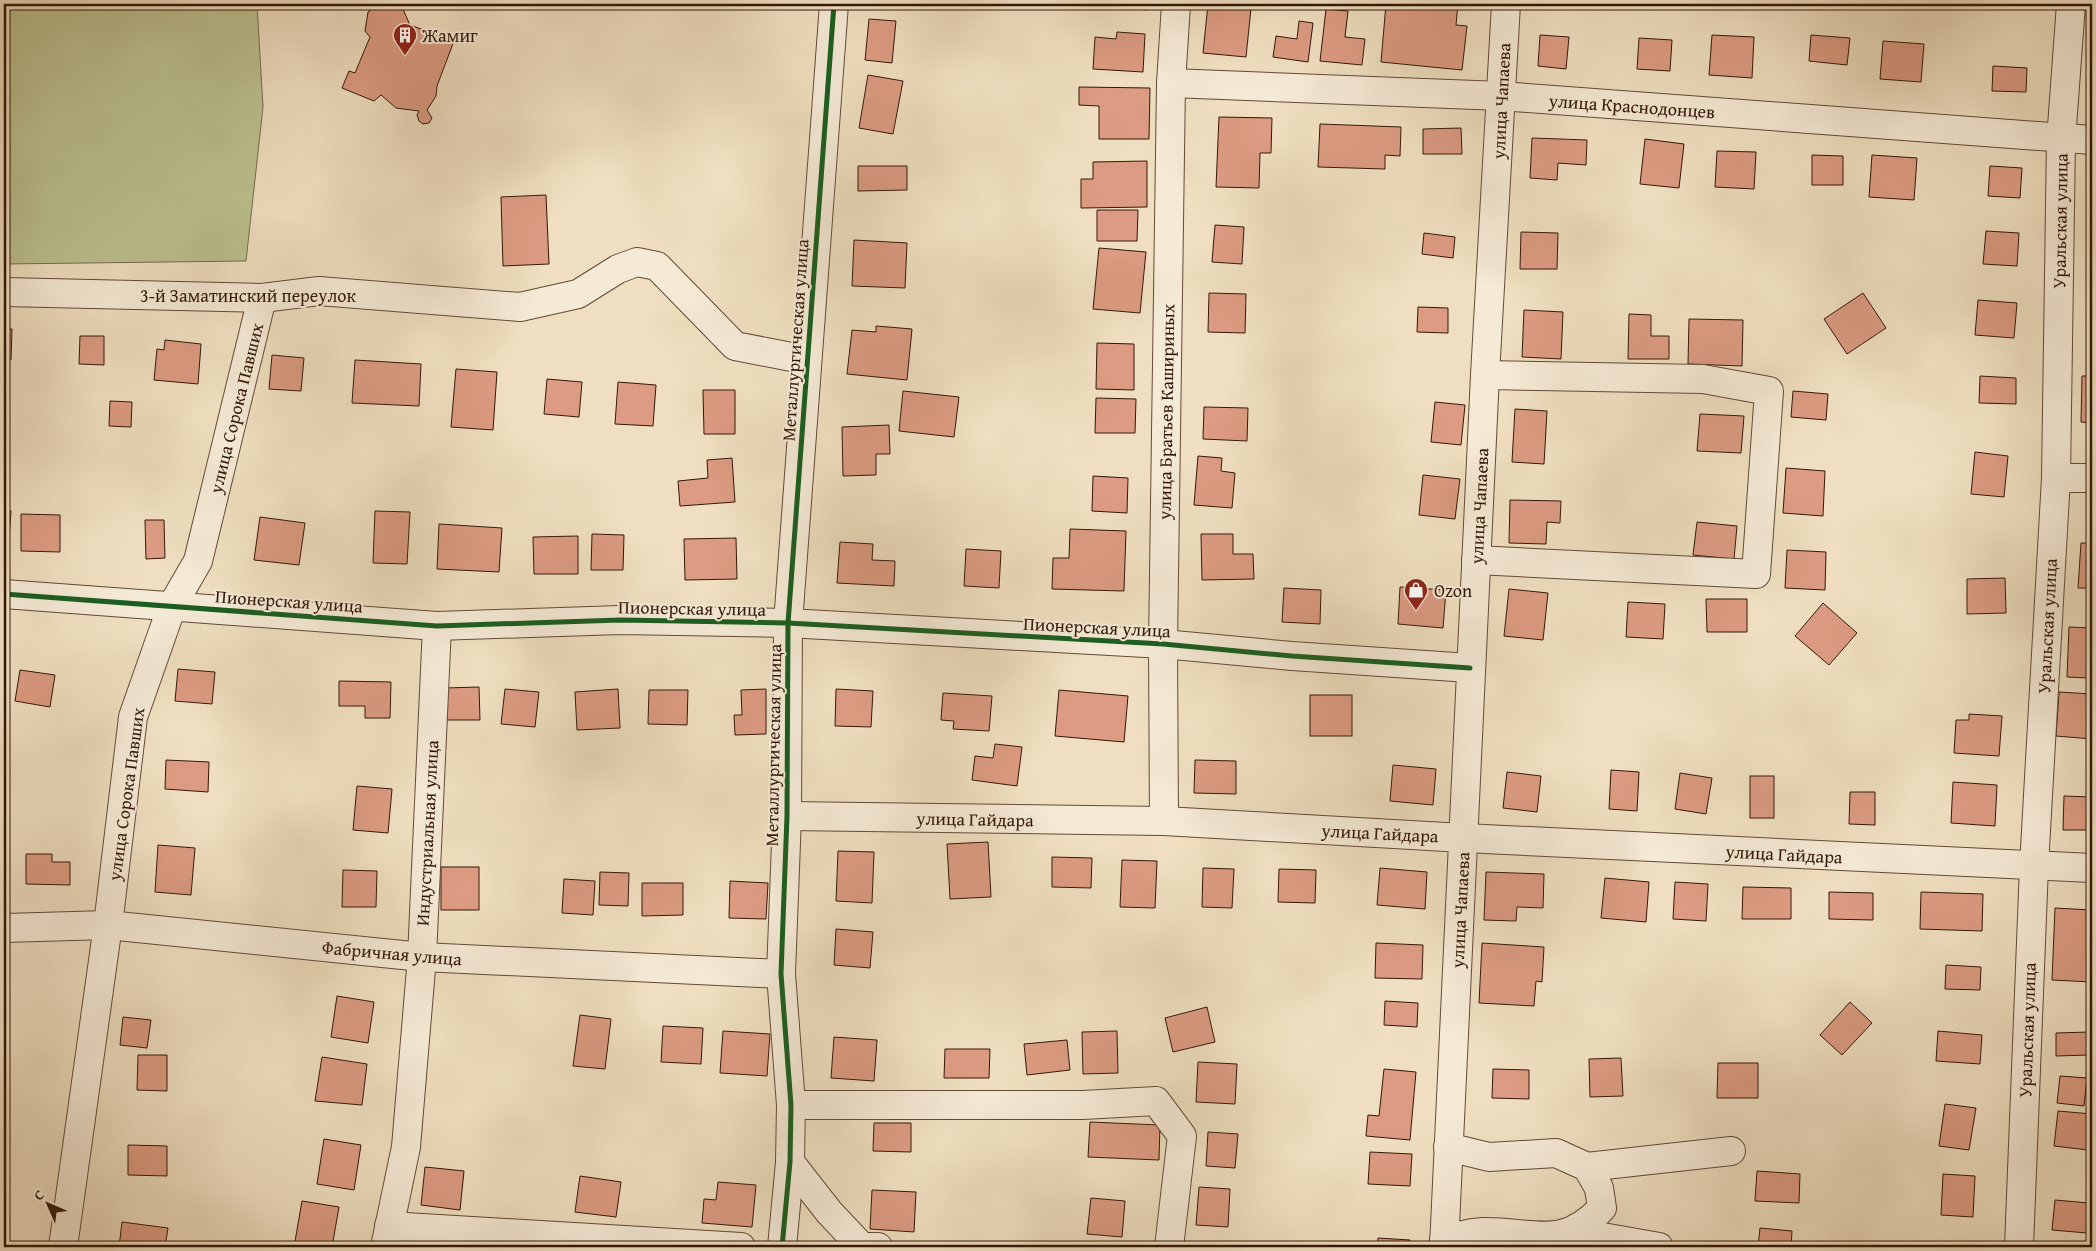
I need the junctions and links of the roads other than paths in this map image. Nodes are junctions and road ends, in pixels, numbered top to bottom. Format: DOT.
graph roads {
  1 [pos="834,4"];
  2 [pos="1176,4"];
  3 [pos="1506,4"];
  4 [pos="2071,4"];
  5 [pos="1171,83"];
  6 [pos="1501,96"];
  7 [pos="2061,140"];
  8 [pos="2092,140"];
  9 [pos="4,292"];
  10 [pos="262,298"];
  11 [pos="807,360"];
  12 [pos="1485,375"];
  13 [pos="2056,478"];
  14 [pos="2092,478"];
  15 [pos="1476,560"];
  16 [pos="4,594"];
  17 [pos="172,606"];
  18 [pos="788,623"];
  19 [pos="437,626"];
  20 [pos="1163,644"];
  21 [pos="1470,668"];
  22 [pos="787,816"];
  23 [pos="1164,821"];
  24 [pos="1464,838"];
  25 [pos="2034,866"];
  26 [pos="2092,868"];
  27 [pos="108,925"];
  28 [pos="4,928"];
  29 [pos="422,957"];
  30 [pos="781,974"];
  31 [pos="791,1104"];
  32 [pos="1448,1147"];
  33 [pos="1731,1151"];
  34 [pos="790,1162"];
  35 [pos="1587,1167"];
  36 [pos="1574,1232"];
  37 [pos="387,1237"];
  38 [pos="1444,1244"];
  39 [pos="64,1247"];
  40 [pos="740,1247"];
  41 [pos="782,1247"];
  42 [pos="878,1247"];
  43 [pos="1169,1247"];
  44 [pos="1659,1247"];
  45 [pos="2019,1247"];
  1 -- 11 [label="street, Металлургическая улица"];
  2 -- 5 [label="street, улица Братьев Кашириных"];
  3 -- 6 [label="street, улица Чапаева"];
  4 -- 7 [label="street, Уральская улица"];
  5 -- 6 [label="street, улица Краснодонцев"];
  5 -- 20 [label="street, улица Братьев Кашириных"];
  6 -- 7 [label="street, улица Краснодонцев"];
  6 -- 12 [label="street, улица Чапаева"];
  7 -- 8 [label="street, улица Краснодонцев"];
  7 -- 13 [label="street, Уральская улица"];
  9 -- 10 [label="street, 3-й Заматинский переулок"];
  10 -- 11 [label="street, 3-й Заматинский переулок"];
  10 -- 17 [label="street, улица Сорока Павших"];
  11 -- 18 [label="street, Металлургическая улица"];
  12 -- 15 [label="street, улица Чапаева"];
  12 -- 15 [label="street"];
  13 -- 14 [label="street"];
  13 -- 25 [label="street, Уральская улица"];
  15 -- 21 [label="street, улица Чапаева"];
  16 -- 17 [label="street, Пионерская улица"];
  17 -- 19 [label="street, Пионерская улица"];
  17 -- 27 [label="street, улица Сорока Павших"];
  18 -- 19 [label="street, Пионерская улица"];
  18 -- 20 [label="street, Пионерская улица"];
  18 -- 22 [label="street, Металлургическая улица"];
  19 -- 29 [label="street, Индустриальная улица"];
  20 -- 21 [label="street, Пионерская улица"];
  20 -- 23 [label="street, улица Братьев Кашириных"];
  21 -- 24 [label="street, улица Чапаева"];
  22 -- 23 [label="street, улица Гайдара"];
  22 -- 30 [label="street, Металлургическая улица"];
  23 -- 24 [label="street, улица Гайдара"];
  24 -- 25 [label="street, улица Гайдара"];
  24 -- 32 [label="street, улица Чапаева"];
  25 -- 26 [label="street, улица Гайдара"];
  25 -- 45 [label="street, Уральская улица"];
  27 -- 28 [label="street, Фабричная улица"];
  27 -- 29 [label="street, Фабричная улица"];
  27 -- 39 [label="street, улица Сорока Павших"];
  29 -- 30 [label="street, Фабричная улица"];
  29 -- 37 [label="street, Индустриальная улица"];
  30 -- 31 [label="street, Металлургическая улица"];
  31 -- 34 [label="street, Металлургическая улица"];
  31 -- 43 [label="street"];
  32 -- 35 [label="street"];
  32 -- 38 [label="street, улица Чапаева"];
  33 -- 35 [label="street"];
  34 -- 41 [label="street, Металлургическая улица"];
  34 -- 42 [label="street"];
  35 -- 36 [label="street"];
  36 -- 38 [label="street"];
  36 -- 44 [label="street"];
  37 -- 40 [label="street"];
}
